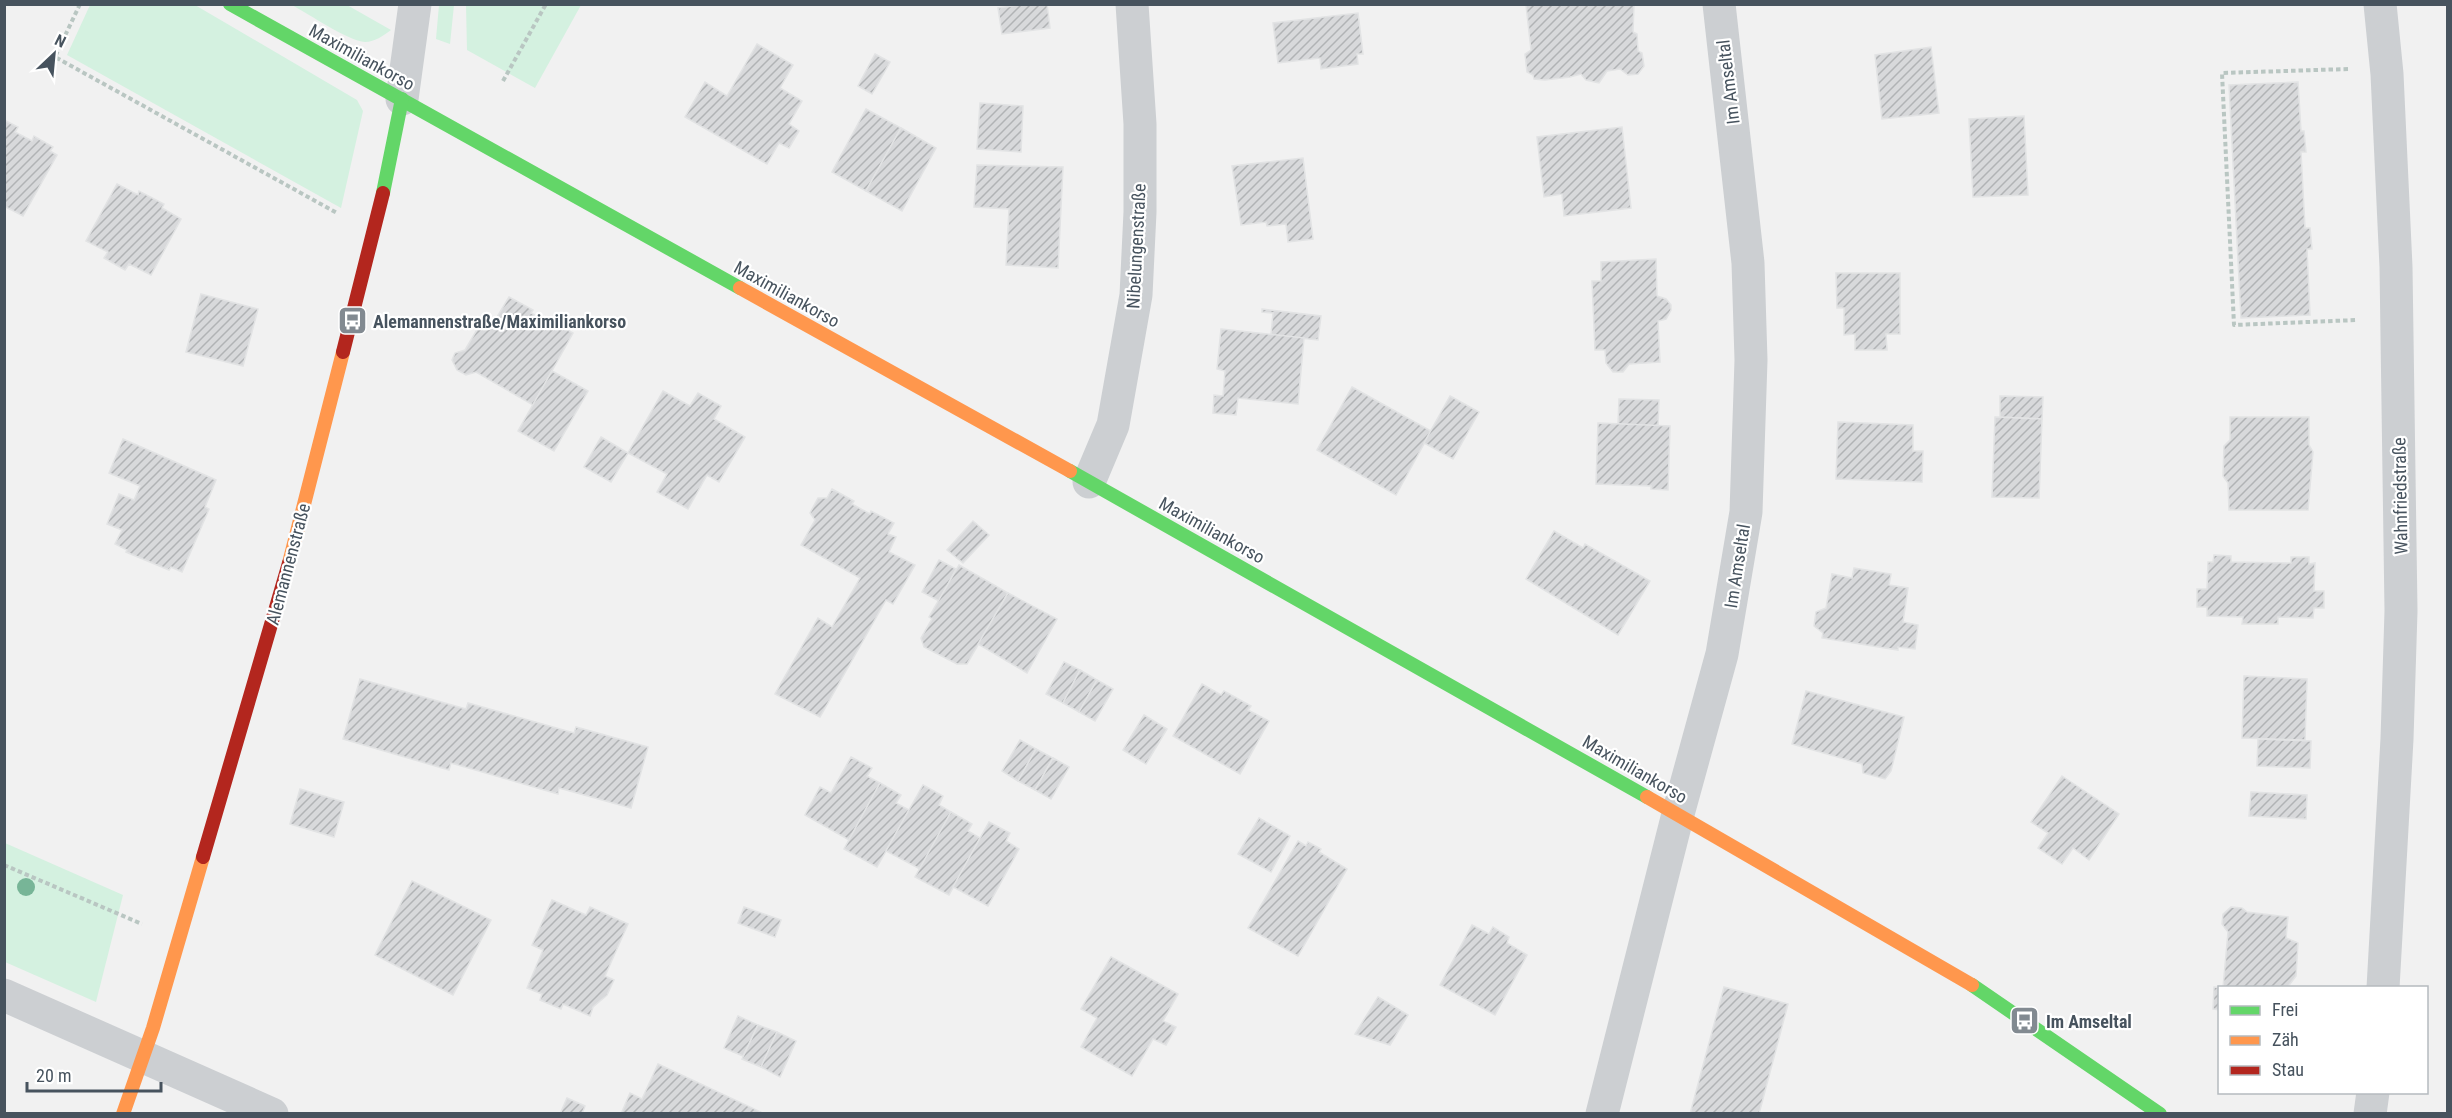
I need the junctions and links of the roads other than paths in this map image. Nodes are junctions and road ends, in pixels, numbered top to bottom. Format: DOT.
graph roads {
  1 [pos="230,4"];
  2 [pos="415,4"];
  3 [pos="1132,4"];
  4 [pos="1719,4"];
  5 [pos="2379,4"];
  6 [pos="402,99"];
  7 [pos="1089,482"];
  8 [pos="1678,814"];
  9 [pos="2383,986"];
  10 [pos="4,994"];
  11 [pos="144,1057"];
  12 [pos="2373,1094"];
  13 [pos="123,1113"];
  14 [pos="272,1113"];
  15 [pos="1602,1113"];
  16 [pos="2160,1113"];
  17 [pos="2370,1113"];
  1 -- 6 [label="street, Maximiliankorso"];
  2 -- 6 [label="street, Alemannenstraße"];
  3 -- 7 [label="street, Nibelungenstraße"];
  4 -- 8 [label="street, Im Amseltal"];
  5 -- 9 [label="street, Wahnfriedstraße"];
  6 -- 7 [label="street, Maximiliankorso"];
  6 -- 11 [label="street, Alemannenstraße"];
  7 -- 8 [label="street, Maximiliankorso"];
  8 -- 15 [label="street, Im Amseltal"];
  8 -- 16 [label="street, Maximiliankorso"];
  10 -- 11 [label="street"];
  11 -- 13 [label="street, Alemannenstraße"];
  11 -- 14 [label="street"];
  12 -- 17 [label="street"];
}
